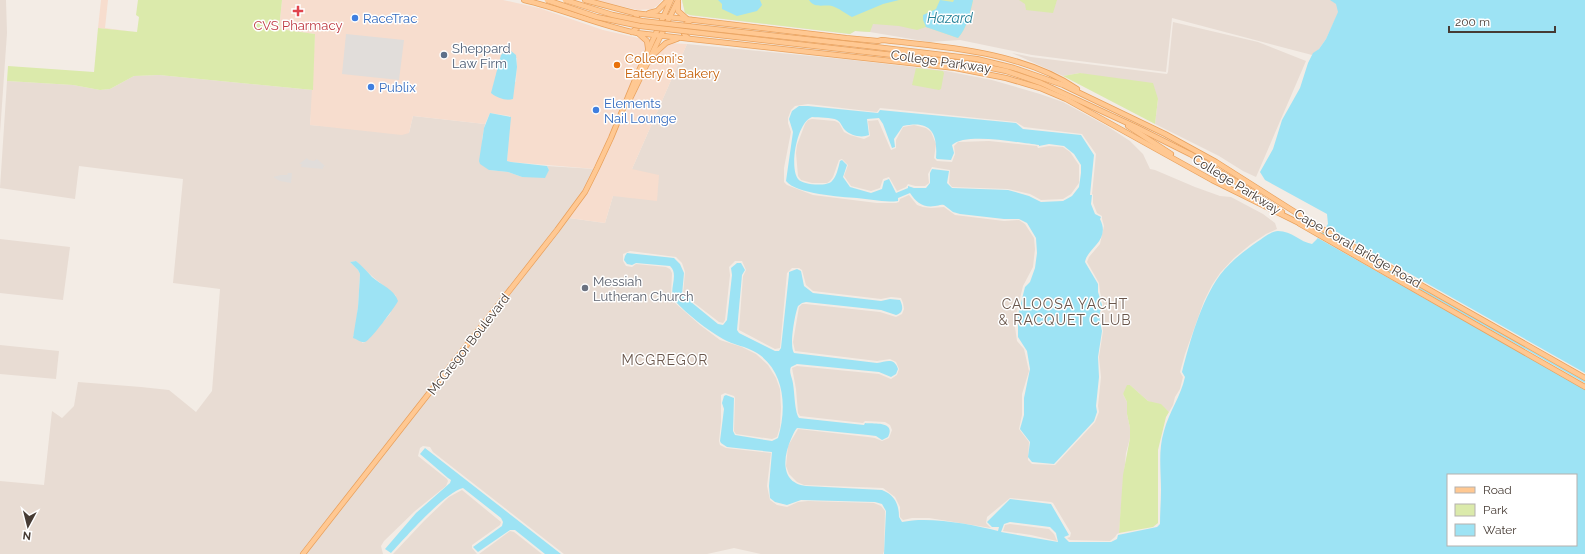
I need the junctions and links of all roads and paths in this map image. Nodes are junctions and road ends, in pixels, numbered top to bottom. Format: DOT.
graph roads {
  1 [pos="524,0"];
  2 [pos="548,0"];
  3 [pos="564,0"];
  4 [pos="585,0"];
  5 [pos="670,0"];
  6 [pos="678,0"];
  7 [pos="637,13"];
  8 [pos="645,14"];
  9 [pos="664,16"];
  10 [pos="670,17"];
  11 [pos="683,19"];
  12 [pos="691,20"];
  13 [pos="662,26"];
  14 [pos="768,29"];
  15 [pos="783,31"];
  16 [pos="634,32"];
  17 [pos="775,34"];
  18 [pos="655,35"];
  19 [pos="661,36"];
  20 [pos="679,38"];
  21 [pos="689,38"];
  22 [pos="774,43"];
  23 [pos="765,47"];
  24 [pos="781,49"];
  25 [pos="648,50"];
  26 [pos="650,59"];
  27 [pos="1088,97"];
  28 [pos="1092,106"];
  29 [pos="617,124"];
  30 [pos="1184,164"];
  31 [pos="1301,224"];
  32 [pos="1585,378"];
  33 [pos="1585,387"];
  34 [pos="303,554"];
  1 -- 16 [label="main road"];
  2 -- 28 [label="main road, College Parkway, bridge"];
  3 -- 27 [label="main road, College Parkway, bridge"];
  4 -- 7 [label="main road"];
  5 -- 7 [label="main road"];
  5 -- 9 [label="main road"];
  6 -- 10 [label="main road"];
  6 -- 12 [label="main road"];
  7 -- 8 [label="main road"];
  7 -- 16 [label="main road"];
  8 -- 9 [label="main road"];
  8 -- 13 [label="main road"];
  9 -- 10 [label="main road"];
  9 -- 13 [label="main road"];
  10 -- 11 [label="main road"];
  10 -- 13 [label="main road, McGregor Boulevard"];
  11 -- 12 [label="main road"];
  11 -- 13 [label="main road"];
  12 -- 14 [label="main road"];
  12 -- 21 [label="main road"];
  13 -- 16 [label="main road"];
  13 -- 18 [label="main road, McGregor Boulevard"];
  13 -- 19 [label="main road"];
  13 -- 20 [label="main road"];
  14 -- 15 [label="main road"];
  14 -- 17 [label="main road"];
  15 -- 17 [label="main road"];
  15 -- 27 [label="main road"];
  16 -- 18 [label="main road"];
  16 -- 25 [label="main road"];
  17 -- 22 [label="main road"];
  18 -- 19 [label="main road"];
  18 -- 25 [label="main road, McGregor Boulevard"];
  19 -- 20 [label="main road"];
  19 -- 26 [label="main road, McGregor Boulevard"];
  20 -- 21 [label="main road"];
  21 -- 23 [label="main road"];
  21 -- 26 [label="main road"];
  22 -- 23 [label="main road"];
  22 -- 24 [label="main road"];
  23 -- 24 [label="main road"];
  24 -- 30 [label="main road"];
  25 -- 29 [label="main road, McGregor Boulevard"];
  26 -- 29 [label="main road, McGregor Boulevard"];
  27 -- 32 [label="main road, Cape Coral Bridge Road"];
  28 -- 30 [label="main road"];
  28 -- 31 [label="main road, College Parkway"];
  29 -- 34 [label="main road, McGregor Boulevard"];
  30 -- 31 [label="main road"];
  31 -- 33 [label="main road, Cape Coral Bridge Road"];
}
